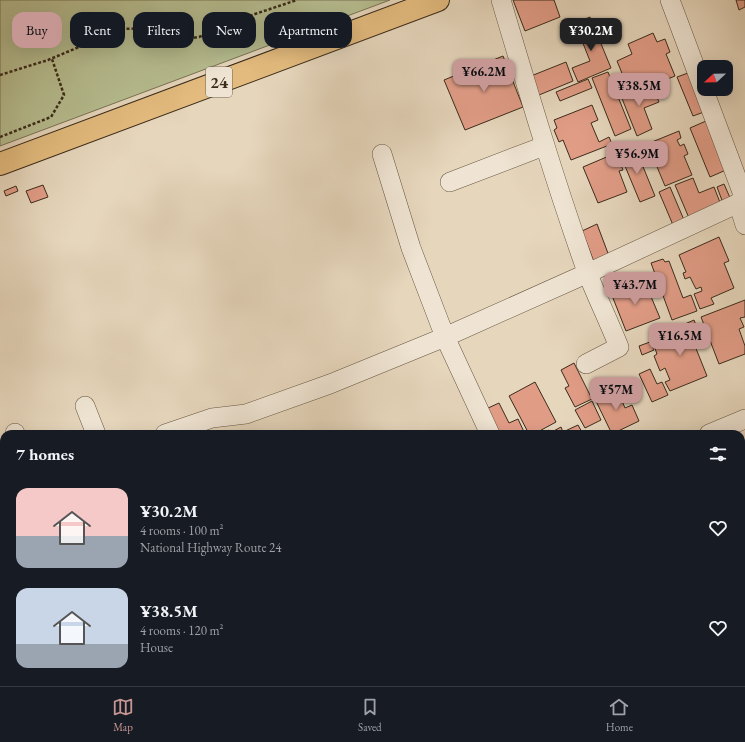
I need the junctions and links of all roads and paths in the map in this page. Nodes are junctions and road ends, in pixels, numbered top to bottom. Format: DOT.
graph roads {
  1 [pos="297,0"];
  2 [pos="438,0"];
  3 [pos="501,0"];
  4 [pos="670,0"];
  5 [pos="52,59"];
  6 [pos="0,75"];
  7 [pos="0,137"];
  8 [pos="544,146"];
  9 [pos="382,154"];
  10 [pos="0,164"];
  11 [pos="450,182"];
  12 [pos="743,200"];
  13 [pos="745,225"];
  14 [pos="588,273"];
  15 [pos="445,337"];
  16 [pos="586,364"];
  17 [pos="85,406"];
  18 [pos="745,419"];
  19 [pos="94,430"];
  20 [pos="177,430"];
  21 [pos="488,430"];
  22 [pos="719,430"];
  1 -- 5 [label="path"];
  2 -- 10 [label="highway, 24"];
  3 -- 8 [label="street"];
  4 -- 12 [label="street"];
  5 -- 6 [label="path"];
  5 -- 7 [label="path"];
  8 -- 11 [label="street"];
  8 -- 14 [label="street"];
  9 -- 15 [label="street"];
  12 -- 13 [label="street"];
  12 -- 14 [label="street"];
  14 -- 15 [label="street"];
  14 -- 16 [label="street"];
  15 -- 20 [label="street"];
  15 -- 21 [label="street"];
  17 -- 19 [label="street"];
  18 -- 22 [label="street"];
}
